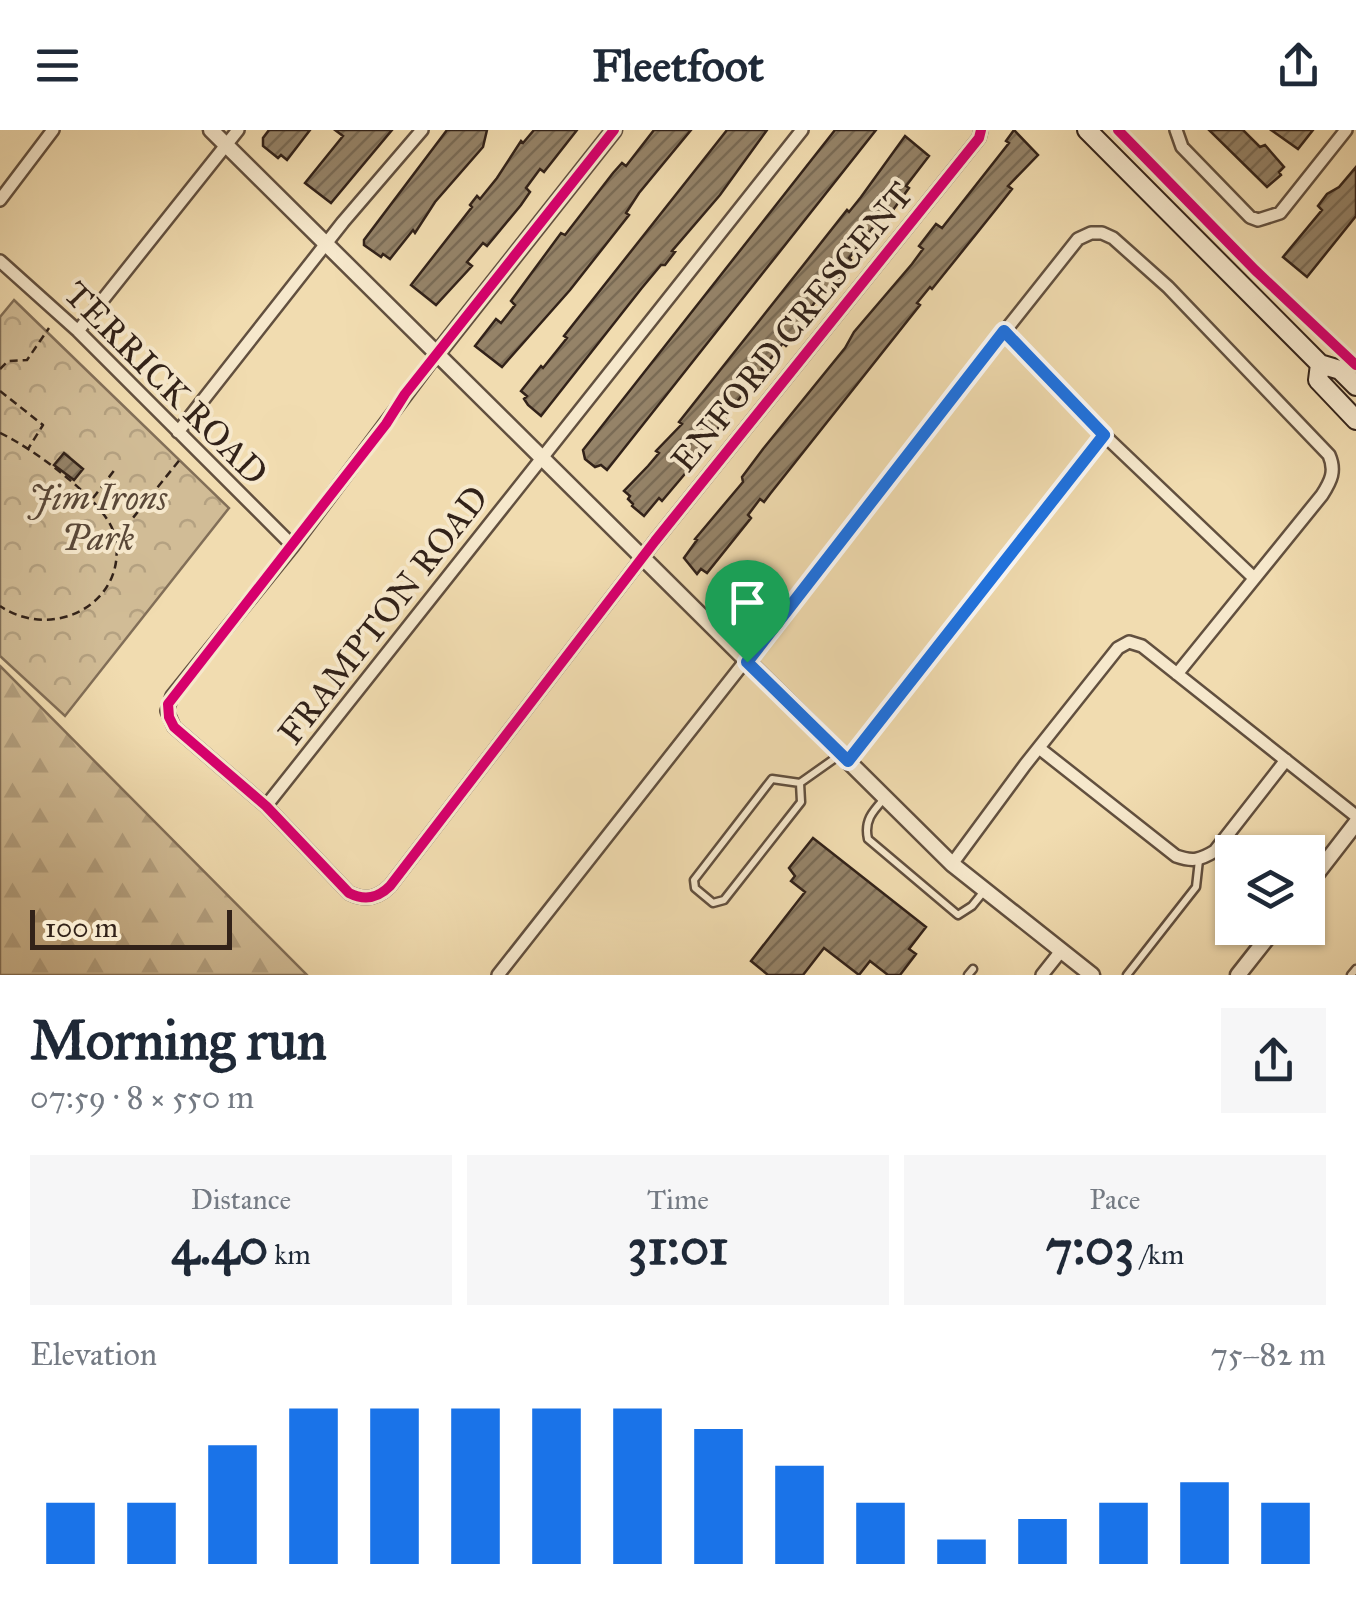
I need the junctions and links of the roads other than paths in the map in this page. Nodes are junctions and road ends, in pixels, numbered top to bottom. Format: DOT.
graph roads {
  1 [pos="53,130"];
  2 [pos="211,130"];
  3 [pos="238,130"];
  4 [pos="422,130"];
  5 [pos="614,130"];
  6 [pos="802,130"];
  7 [pos="981,130"];
  8 [pos="1087,130"];
  9 [pos="1176,130"];
  10 [pos="1346,130"];
  11 [pos="226,145"];
  12 [pos="0,200"];
  13 [pos="326,244"];
  14 [pos="0,261"];
  15 [pos="78,331"];
  16 [pos="1004,331"];
  17 [pos="437,354"];
  18 [pos="1320,364"];
  19 [pos="1356,386"];
  20 [pos="1356,420"];
  21 [pos="178,432"];
  22 [pos="1104,435"];
  23 [pos="542,458"];
  24 [pos="292,546"];
  25 [pos="642,557"];
  26 [pos="1254,578"];
  27 [pos="747,662"];
  28 [pos="1177,674"];
  29 [pos="1039,748"];
  30 [pos="844,758"];
  31 [pos="1286,760"];
  32 [pos="800,783"];
  33 [pos="885,798"];
  34 [pos="266,806"];
  35 [pos="1356,819"];
  36 [pos="1200,860"];
  37 [pos="1325,862"];
  38 [pos="952,864"];
  39 [pos="986,890"];
  40 [pos="1261,945"];
  41 [pos="1061,950"];
  42 [pos="1356,969"];
  43 [pos="498,975"];
  44 [pos="1042,975"];
  45 [pos="1092,975"];
  46 [pos="1127,975"];
  47 [pos="1238,975"];
  48 [pos="1351,975"];
  1 -- 12 [label="street"];
  2 -- 11 [label="street"];
  3 -- 11 [label="street"];
  4 -- 13 [label="street"];
  5 -- 17 [label="street"];
  6 -- 23 [label="street"];
  7 -- 25 [label="street, ENFORD CRESCENT"];
  8 -- 18 [label="main road"];
  9 -- 10 [label="street"];
  11 -- 13 [label="street"];
  11 -- 15 [label="street"];
  13 -- 17 [label="street"];
  13 -- 21 [label="street"];
  14 -- 15 [label="street, TERRICK ROAD"];
  15 -- 21 [label="street, TERRICK ROAD"];
  16 -- 22 [label="street"];
  16 -- 26 [label="street"];
  16 -- 27 [label="street"];
  17 -- 23 [label="street"];
  17 -- 24 [label="street"];
  18 -- 19 [label="main road"];
  18 -- 20 [label="main road"];
  21 -- 24 [label="street, TERRICK ROAD"];
  22 -- 26 [label="street"];
  22 -- 30 [label="street"];
  23 -- 25 [label="street"];
  23 -- 34 [label="street, FRAMPTON ROAD"];
  24 -- 34 [label="street"];
  25 -- 27 [label="street"];
  25 -- 34 [label="street, ENFORD CRESCENT"];
  26 -- 28 [label="street"];
  27 -- 30 [label="street"];
  27 -- 43 [label="street"];
  28 -- 29 [label="street"];
  28 -- 31 [label="street"];
  29 -- 36 [label="street"];
  29 -- 38 [label="street"];
  30 -- 32 [label="lane"];
  30 -- 33 [label="street"];
  31 -- 35 [label="street"];
  31 -- 36 [label="street"];
  32 -- 32 [label="lane"];
  33 -- 38 [label="street"];
  33 -- 39 [label="lane"];
  35 -- 37 [label="street"];
  36 -- 46 [label="lane"];
  38 -- 39 [label="street"];
  39 -- 41 [label="street"];
  40 -- 47 [label="street"];
  41 -- 44 [label="street"];
  41 -- 45 [label="street"];
  42 -- 48 [label="lane"];
}
